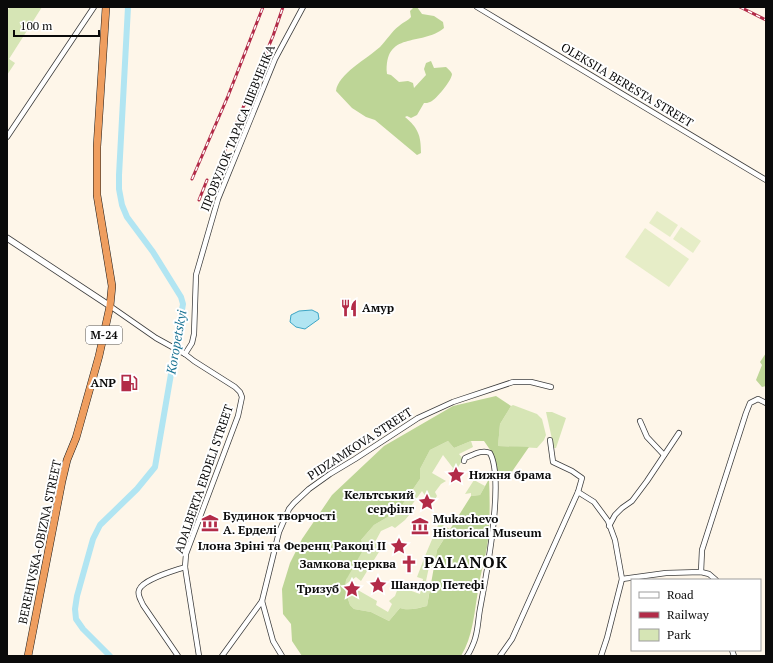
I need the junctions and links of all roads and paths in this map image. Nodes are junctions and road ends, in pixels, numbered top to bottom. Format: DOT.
graph roads {
  1 [pos="94,7"];
  2 [pos="106,7"];
  3 [pos="303,7"];
  4 [pos="477,7"];
  5 [pos="7,137"];
  6 [pos="766,180"];
  7 [pos="7,238"];
  8 [pos="110,306"];
  9 [pos="183,353"];
  10 [pos="551,387"];
  11 [pos="766,402"];
  12 [pos="640,421"];
  13 [pos="678,433"];
  14 [pos="550,440"];
  15 [pos="664,455"];
  16 [pos="464,461"];
  17 [pos="578,492"];
  18 [pos="609,526"];
  19 [pos="185,567"];
  20 [pos="701,572"];
  21 [pos="622,579"];
  22 [pos="715,579"];
  23 [pos="262,601"];
  24 [pos="28,656"];
  25 [pos="178,656"];
  26 [pos="199,656"];
  27 [pos="222,656"];
  28 [pos="282,656"];
  29 [pos="467,656"];
  30 [pos="500,656"];
  31 [pos="601,656"];
  1 -- 5 [label="street"];
  2 -- 8 [label="highway, BEREHIVSKA-OBIZNA STREET / М-24"];
  3 -- 9 [label="street, ПРОВУЛОК ТАРАСА ШЕВЧЕНКА"];
  4 -- 6 [label="street, OLEKSIIA BERESTA STREET"];
  7 -- 8 [label="street"];
  8 -- 9 [label="street, ADALBERTA ERDELI STREET"];
  8 -- 24 [label="highway, BEREHIVSKA-OBIZNA STREET / М-24"];
  9 -- 19 [label="street, ADALBERTA ERDELI STREET"];
  10 -- 23 [label="street, PIDZAMKOVA STREET"];
  11 -- 20 [label="street"];
  12 -- 15 [label="street"];
  13 -- 15 [label="street"];
  14 -- 17 [label="street"];
  15 -- 18 [label="street"];
  16 -- 29 [label="street"];
  17 -- 18 [label="street"];
  17 -- 30 [label="street"];
  18 -- 21 [label="street"];
  19 -- 25 [label="street"];
  19 -- 26 [label="street, ADALBERTA ERDELI STREET"];
  20 -- 21 [label="street"];
  20 -- 22 [label="street"];
  21 -- 31 [label="street"];
  23 -- 27 [label="street"];
  23 -- 28 [label="street, PIDZAMKOVA STREET"];
}
